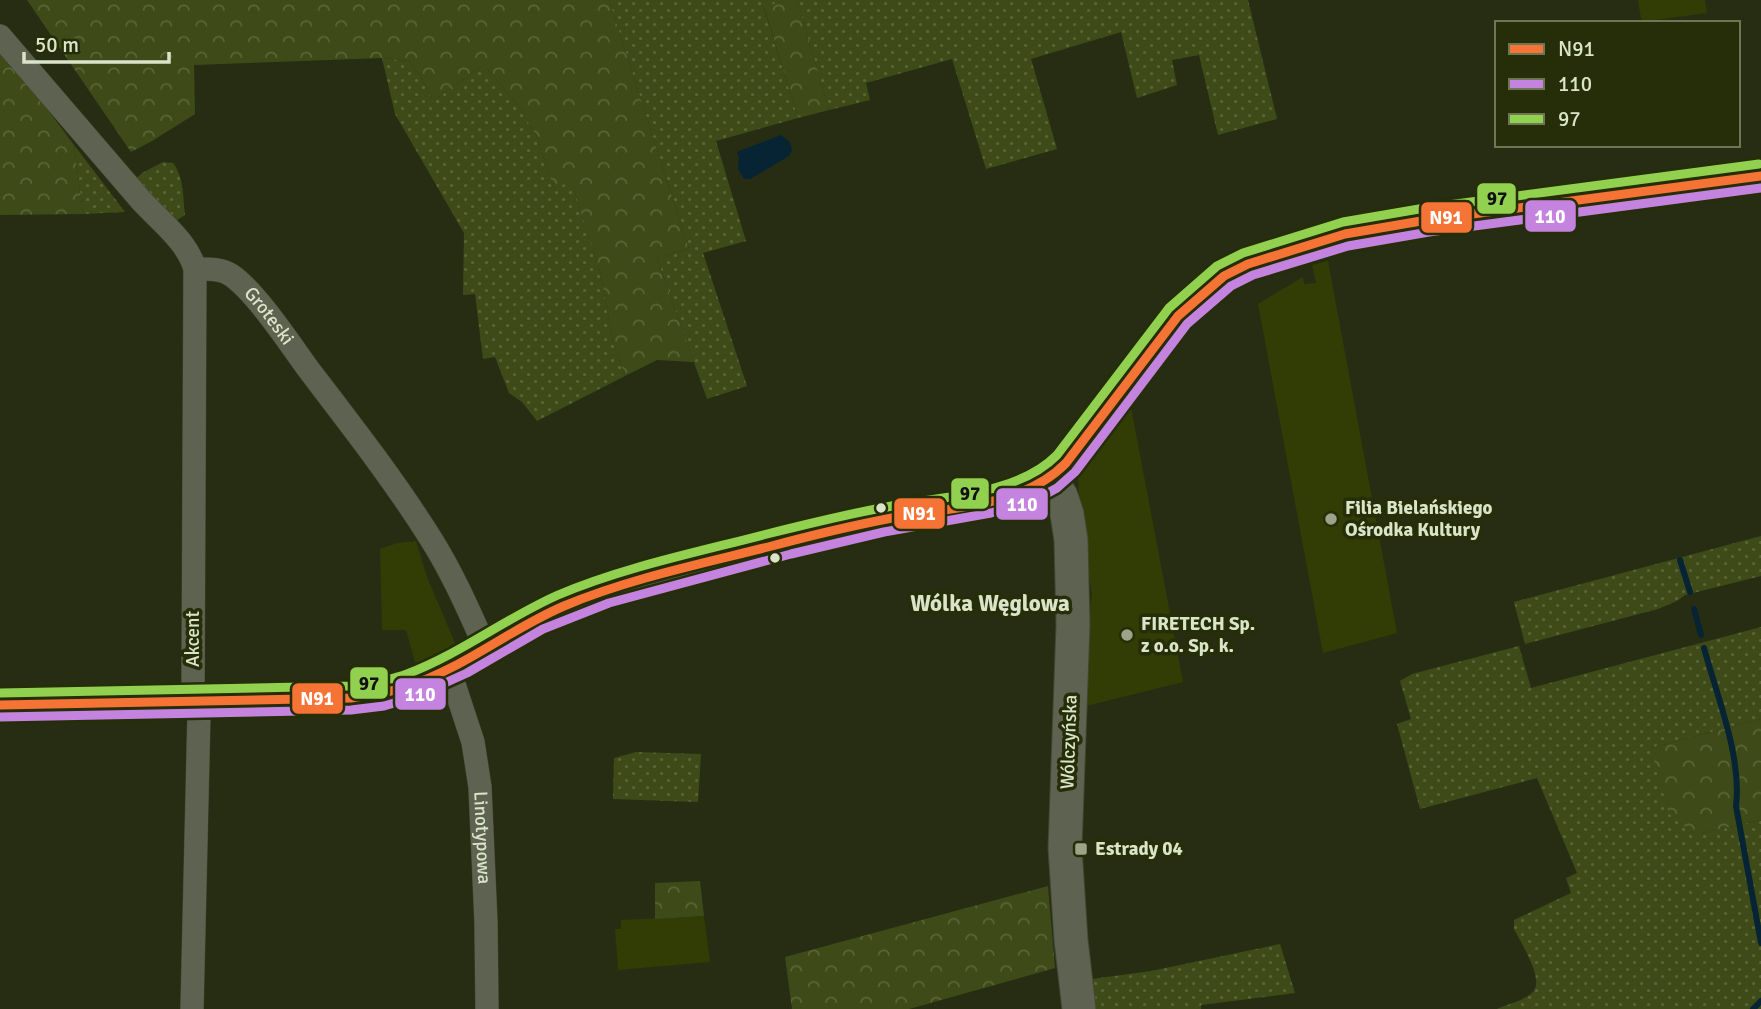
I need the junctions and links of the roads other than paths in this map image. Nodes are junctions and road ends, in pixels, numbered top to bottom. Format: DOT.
graph roads {
  1 [pos="0,36"];
  2 [pos="1761,176"];
  3 [pos="195,269"];
  4 [pos="1050,479"];
  5 [pos="486,649"];
  6 [pos="449,669"];
  7 [pos="195,702"];
  8 [pos="0,705"];
  9 [pos="192,1009"];
  10 [pos="487,1009"];
  11 [pos="1079,1009"];
  1 -- 3 [label="street"];
  2 -- 4 [label="main road"];
  3 -- 5 [label="street, Groteski"];
  3 -- 7 [label="street, Akcent"];
  4 -- 5 [label="main road"];
  4 -- 11 [label="main road, Wólczyńska"];
  5 -- 6 [label="main road"];
  6 -- 7 [label="main road"];
  6 -- 10 [label="street, Linotypowa"];
  7 -- 8 [label="main road"];
  7 -- 9 [label="street, Akcent"];
}
